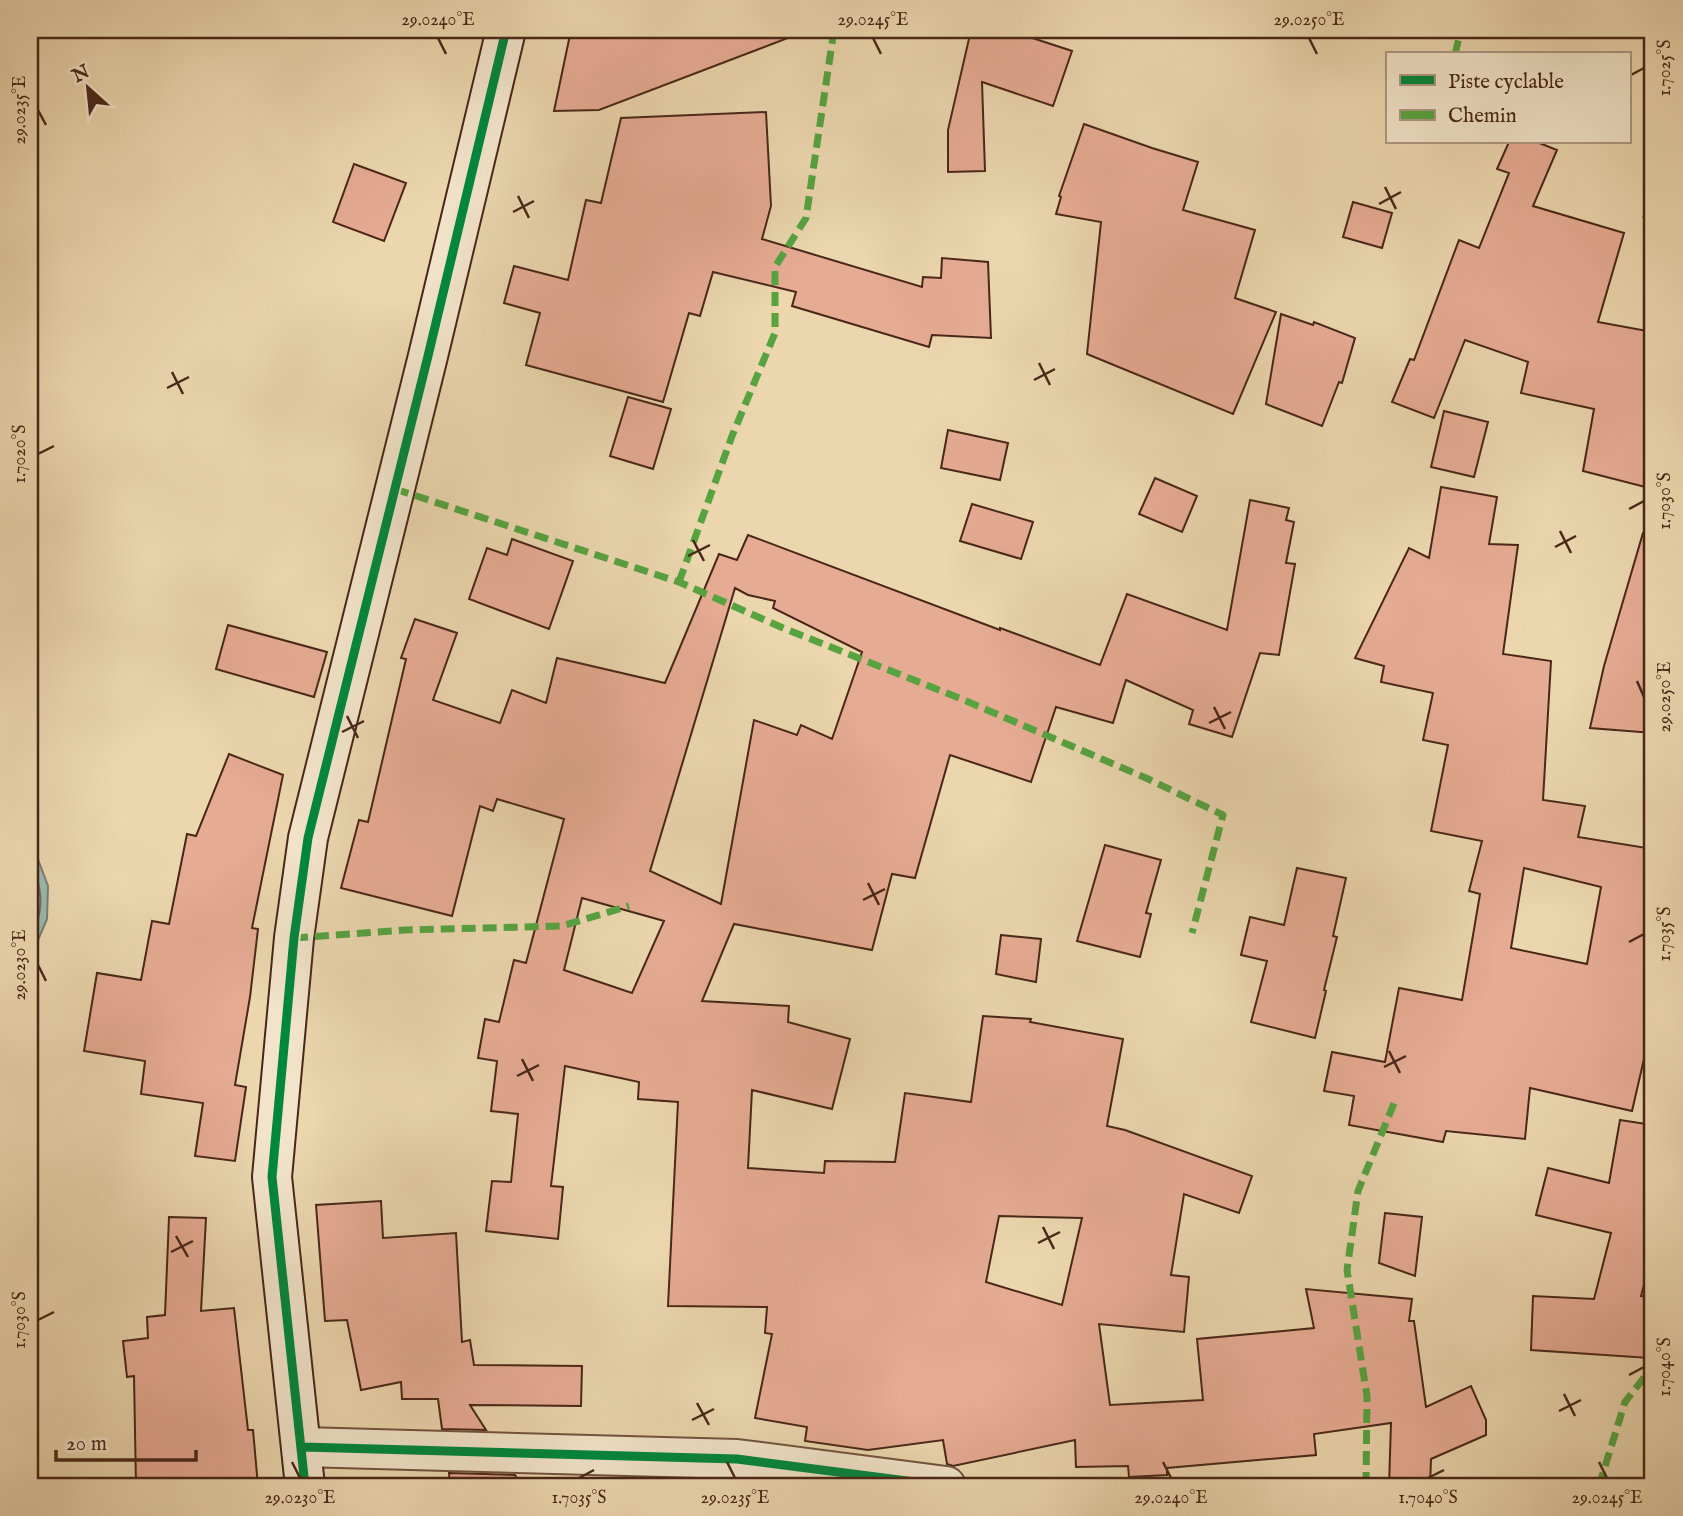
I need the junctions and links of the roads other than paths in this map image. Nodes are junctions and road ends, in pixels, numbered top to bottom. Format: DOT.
graph roads {
  1 [pos="506,30"];
  2 [pos="303,1447"];
  3 [pos="305,1486"];
  4 [pos="946,1486"];
  1 -- 2 [label="street"];
  2 -- 3 [label="street"];
  2 -- 4 [label="street"];
}
